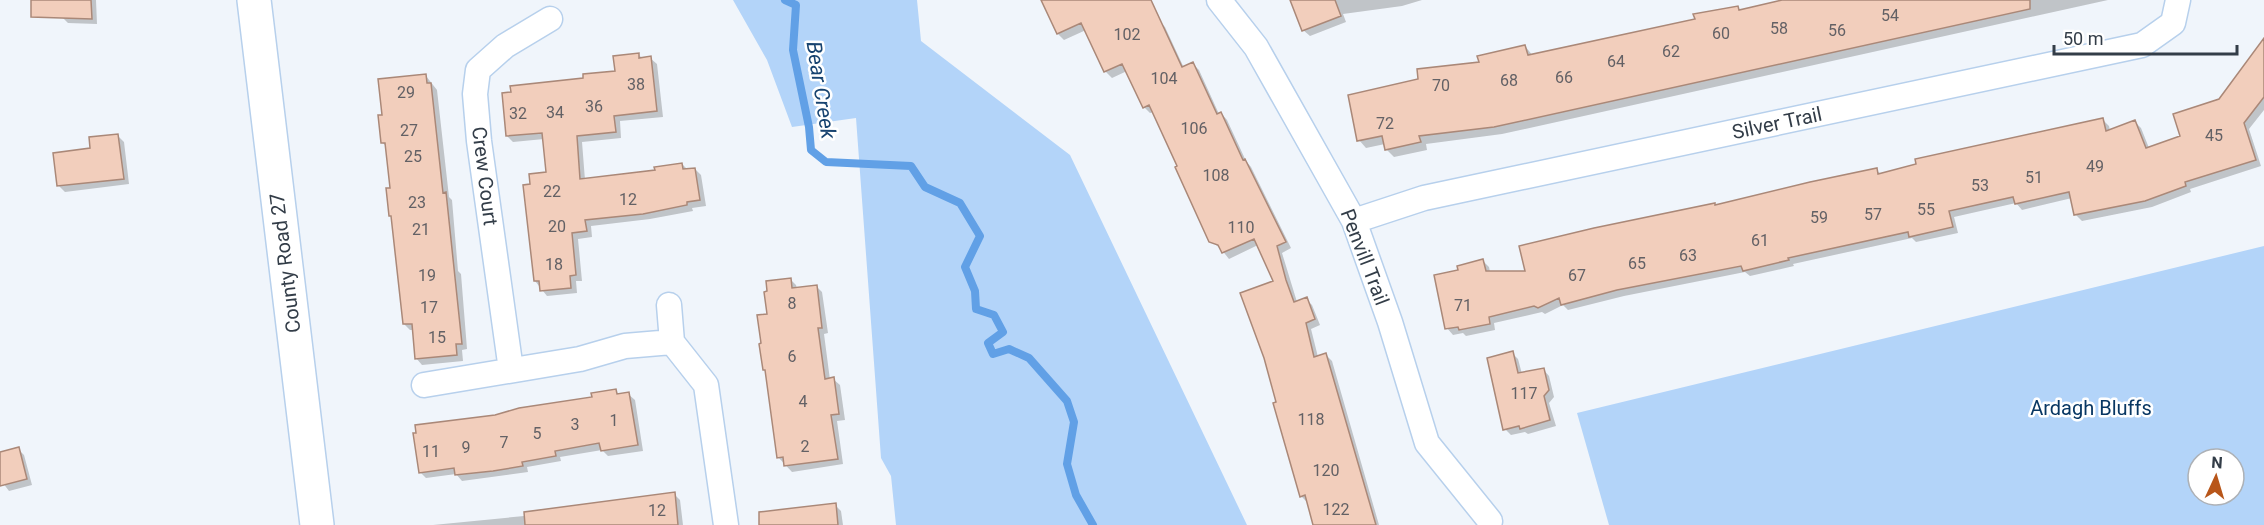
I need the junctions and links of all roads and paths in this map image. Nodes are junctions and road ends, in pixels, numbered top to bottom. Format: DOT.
graph roads {
  1 [pos="254,0"];
  2 [pos="1219,0"];
  3 [pos="2178,0"];
  4 [pos="550,19"];
  5 [pos="1354,221"];
  6 [pos="669,305"];
  7 [pos="672,342"];
  8 [pos="511,370"];
  9 [pos="424,385"];
  10 [pos="1490,521"];
  11 [pos="317,525"];
  12 [pos="726,525"];
  1 -- 11 [label="main road, County Road 27"];
  2 -- 5 [label="street, Penvill Trail"];
  3 -- 5 [label="street, Silver Trail"];
  4 -- 8 [label="street, Crew Court"];
  5 -- 10 [label="street, Penvill Trail"];
  6 -- 7 [label="street"];
  7 -- 8 [label="street"];
  7 -- 12 [label="street"];
  8 -- 9 [label="street"];
}
